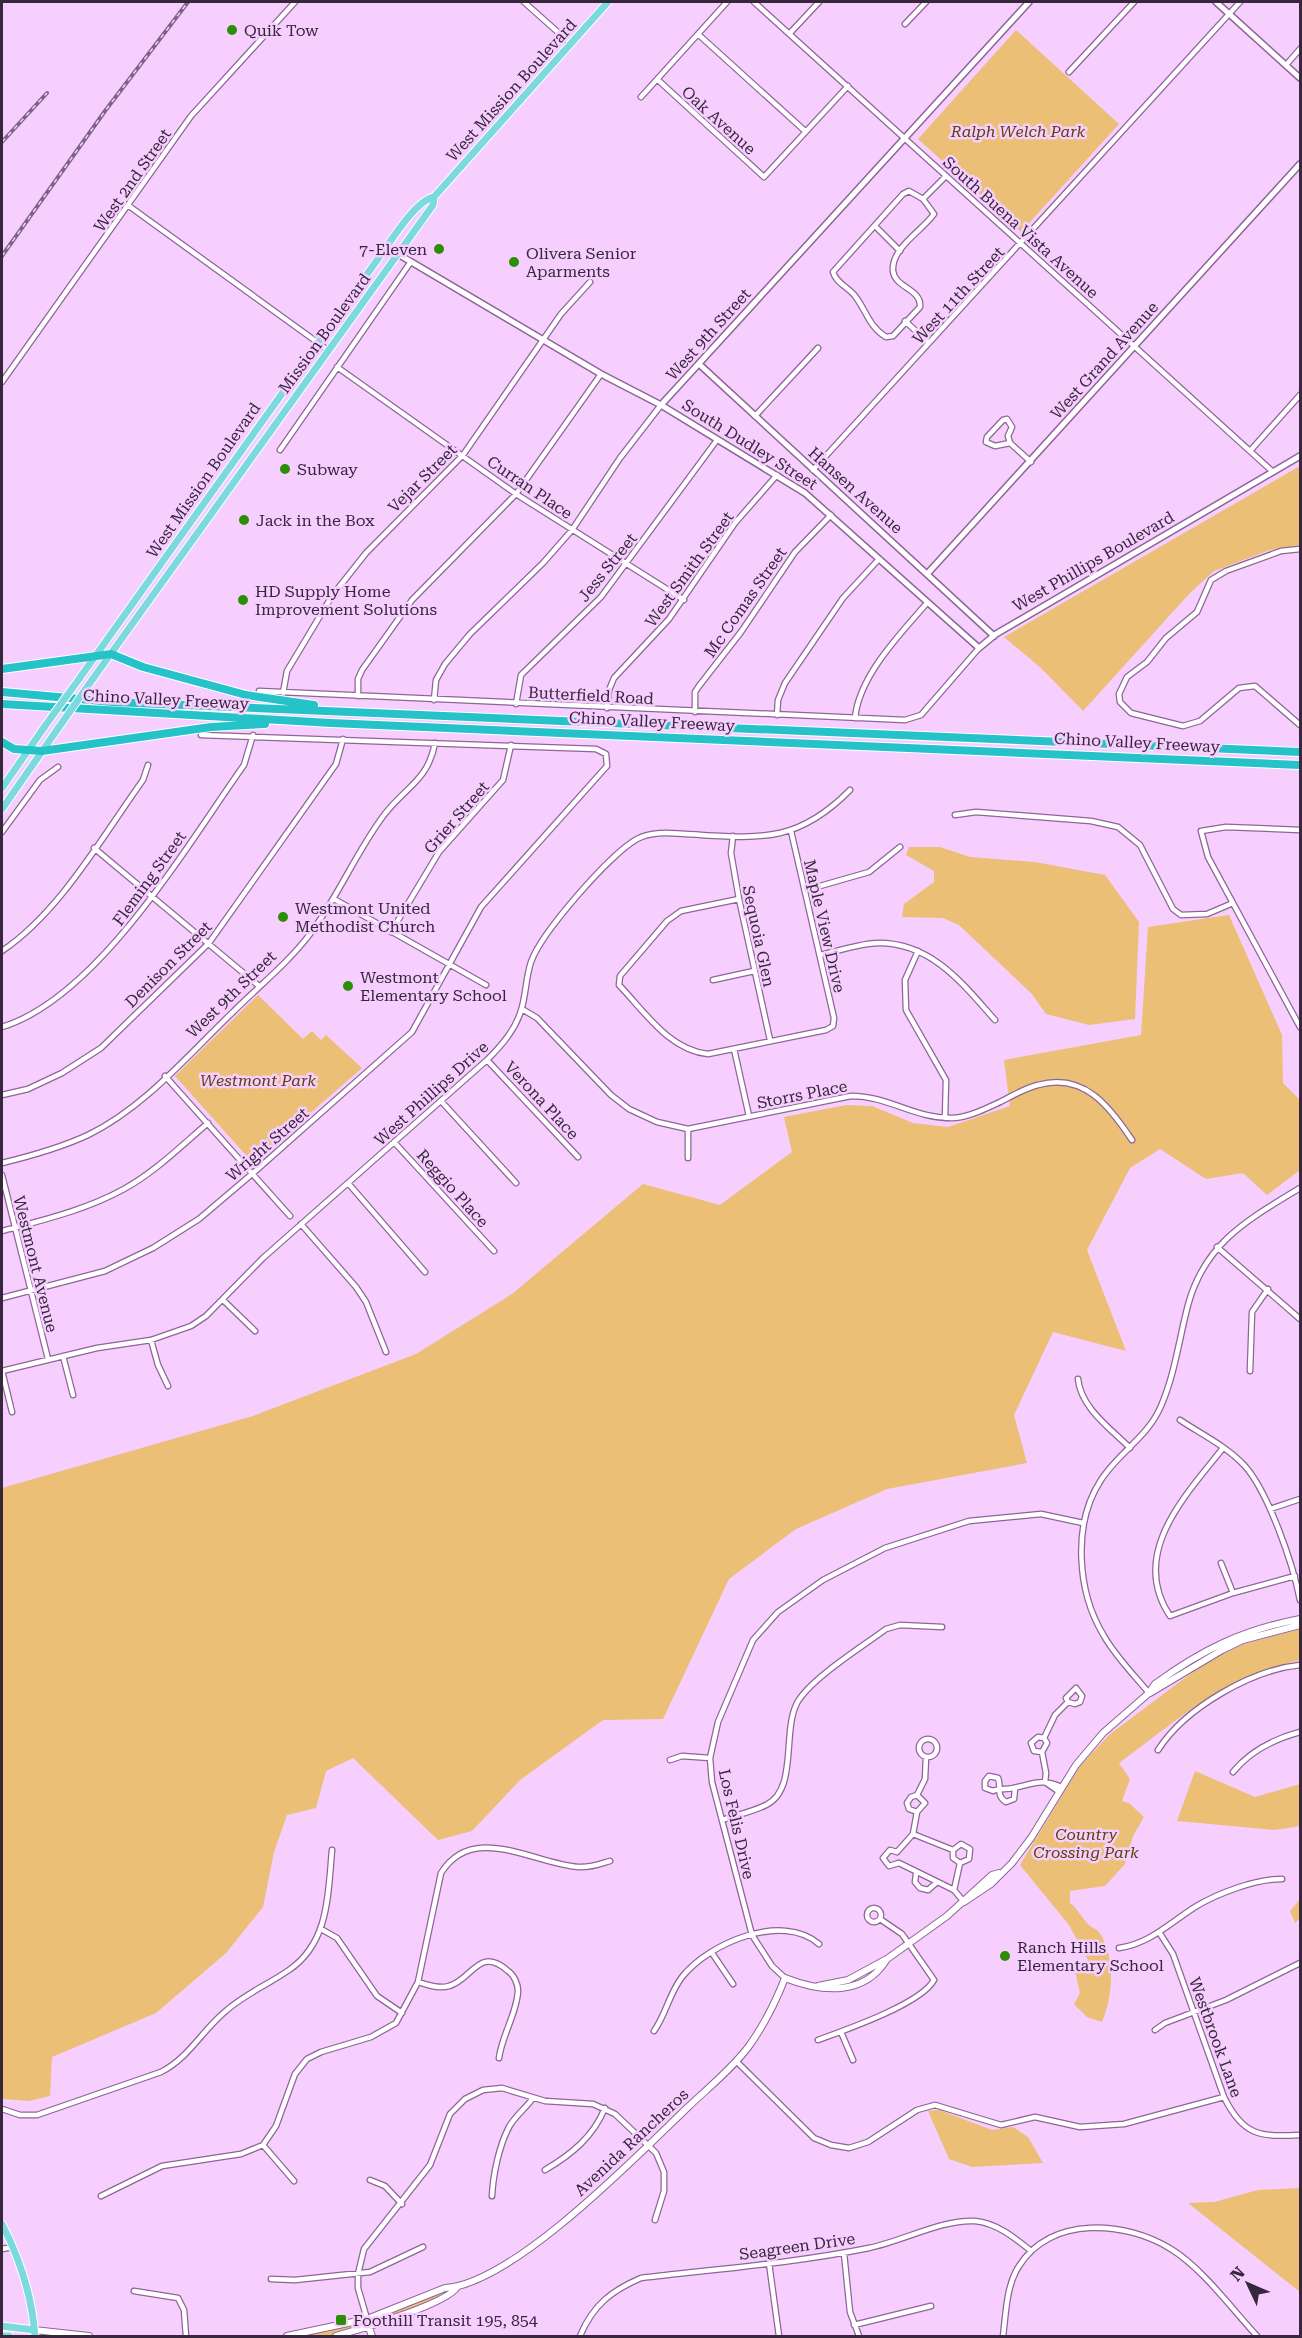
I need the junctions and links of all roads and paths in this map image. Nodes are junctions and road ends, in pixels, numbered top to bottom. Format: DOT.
graph roads {
  1 [pos="295,2"];
  2 [pos="524,2"];
  3 [pos="608,2"];
  4 [pos="727,2"];
  5 [pos="754,2"];
  6 [pos="819,2"];
  7 [pos="926,2"];
  8 [pos="1029,2"];
  9 [pos="1134,2"];
  10 [pos="1216,2"];
  11 [pos="1240,2"];
  12 [pos="1229,13"];
  13 [pos="905,24"];
  14 [pos="790,33"];
  15 [pos="699,35"];
  16 [pos="570,43"];
  17 [pos="1300,49"];
  18 [pos="1286,65"];
  19 [pos="1069,72"];
  20 [pos="1300,78"];
  21 [pos="658,80"];
  22 [pos="848,86"];
  23 [pos="640,97"];
  24 [pos="805,130"];
  25 [pos="905,137"];
  26 [pos="1300,164"];
  27 [pos="946,176"];
  28 [pos="434,197"];
  29 [pos="923,199"];
  30 [pos="129,206"];
  31 [pos="874,226"];
  32 [pos="1022,243"];
  33 [pos="386,247"];
  34 [pos="900,251"];
  35 [pos="397,254"];
  36 [pos="410,262"];
  37 [pos="590,282"];
  38 [pos="905,321"];
  39 [pos="319,341"];
  40 [pos="544,341"];
  41 [pos="929,344"];
  42 [pos="1134,347"];
  43 [pos="818,348"];
  44 [pos="328,350"];
  45 [pos="699,364"];
  46 [pos="337,367"];
  47 [pos="601,374"];
  48 [pos="2,382"];
  49 [pos="1300,395"];
  50 [pos="662,405"];
  51 [pos="755,416"];
  52 [pos="717,440"];
  53 [pos="1010,443"];
  54 [pos="280,450"];
  55 [pos="1250,451"];
  56 [pos="463,455"];
  57 [pos="1300,456"];
  58 [pos="1031,462"];
  59 [pos="813,470"];
  60 [pos="1272,471"];
  61 [pos="777,475"];
  62 [pos="516,494"];
  63 [pos="831,515"];
  64 [pos="572,530"];
  65 [pos="1300,549"];
  66 [pos="879,559"];
  67 [pos="627,564"];
  68 [pos="928,573"];
  69 [pos="684,600"];
  70 [pos="927,603"];
  71 [pos="994,636"];
  72 [pos="979,648"];
  73 [pos="111,654"];
  74 [pos="95,656"];
  75 [pos="2,669"];
  76 [pos="259,691"];
  77 [pos="2,692"];
  78 [pos="283,693"];
  79 [pos="357,696"];
  80 [pos="435,700"];
  81 [pos="2,704"];
  82 [pos="516,704"];
  83 [pos="607,708"];
  84 [pos="695,711"];
  85 [pos="368,713"];
  86 [pos="777,715"];
  87 [pos="921,715"];
  88 [pos="855,718"];
  89 [pos="331,723"];
  90 [pos="1300,725"];
  91 [pos="201,735"];
  92 [pos="254,735"];
  93 [pos="343,739"];
  94 [pos="2,742"];
  95 [pos="435,743"];
  96 [pos="511,745"];
  97 [pos="27,751"];
  98 [pos="42,751"];
  99 [pos="1300,752"];
  100 [pos="148,765"];
  101 [pos="1300,765"];
  102 [pos="58,767"];
  103 [pos="2,788"];
  104 [pos="850,790"];
  105 [pos="2,808"];
  106 [pos="956,815"];
  107 [pos="1300,830"];
  108 [pos="791,831"];
  109 [pos="2,832"];
  110 [pos="733,836"];
  111 [pos="900,847"];
  112 [pos="94,848"];
  113 [pos="806,890"];
  114 [pos="151,897"];
  115 [pos="334,898"];
  116 [pos="739,899"];
  117 [pos="1233,903"];
  118 [pos="391,932"];
  119 [pos="209,943"];
  120 [pos="2,951"];
  121 [pos="918,951"];
  122 [pos="820,955"];
  123 [pos="447,964"];
  124 [pos="754,971"];
  125 [pos="713,980"];
  126 [pos="486,985"];
  127 [pos="259,986"];
  128 [pos="522,1008"];
  129 [pos="995,1020"];
  130 [pos="2,1027"];
  131 [pos="1300,1027"];
  132 [pos="770,1040"];
  133 [pos="734,1049"];
  134 [pos="487,1060"];
  135 [pos="165,1076"];
  136 [pos="2,1095"];
  137 [pos="441,1101"];
  138 [pos="749,1116"];
  139 [pos="945,1118"];
  140 [pos="208,1123"];
  141 [pos="688,1129"];
  142 [pos="1132,1140"];
  143 [pos="394,1142"];
  144 [pos="578,1157"];
  145 [pos="688,1158"];
  146 [pos="2,1163"];
  147 [pos="252,1174"];
  148 [pos="2,1175"];
  149 [pos="348,1183"];
  150 [pos="516,1184"];
  151 [pos="1300,1188"];
  152 [pos="290,1216"];
  153 [pos="300,1224"];
  154 [pos="15,1228"];
  155 [pos="2,1231"];
  156 [pos="1217,1247"];
  157 [pos="494,1251"];
  158 [pos="424,1272"];
  159 [pos="1268,1289"];
  160 [pos="32,1291"];
  161 [pos="2,1298"];
  162 [pos="223,1300"];
  163 [pos="1300,1319"];
  164 [pos="255,1331"];
  165 [pos="151,1340"];
  166 [pos="386,1352"];
  167 [pos="63,1356"];
  168 [pos="48,1359"];
  169 [pos="2,1371"];
  170 [pos="1250,1371"];
  171 [pos="1078,1379"];
  172 [pos="168,1386"];
  173 [pos="73,1395"];
  174 [pos="12,1412"];
  175 [pos="1180,1420"];
  176 [pos="1130,1448"];
  177 [pos="1223,1448"];
  178 [pos="1300,1499"];
  179 [pos="1270,1509"];
  180 [pos="1083,1522"];
  181 [pos="1221,1563"];
  182 [pos="1295,1576"];
  183 [pos="1233,1593"];
  184 [pos="1300,1599"];
  185 [pos="1300,1619"];
  186 [pos="1300,1625"];
  187 [pos="942,1627"];
  188 [pos="1300,1665"];
  189 [pos="1149,1694"];
  190 [pos="1068,1702"];
  191 [pos="1300,1732"];
  192 [pos="1044,1738"];
  193 [pos="1158,1750"];
  194 [pos="1042,1752"];
  195 [pos="926,1757"];
  196 [pos="710,1758"];
  197 [pos="670,1760"];
  198 [pos="1233,1772"];
  199 [pos="1045,1782"];
  200 [pos="1015,1788"];
  201 [pos="1060,1789"];
  202 [pos="917,1795"];
  203 [pos="917,1812"];
  204 [pos="722,1820"];
  205 [pos="913,1834"];
  206 [pos="332,1850"];
  207 [pos="953,1850"];
  208 [pos="897,1852"];
  209 [pos="610,1861"];
  210 [pos="899,1863"];
  211 [pos="960,1863"];
  212 [pos="916,1874"];
  213 [pos="1282,1879"];
  214 [pos="936,1883"];
  215 [pos="954,1890"];
  216 [pos="964,1902"];
  217 [pos="880,1919"];
  218 [pos="321,1929"];
  219 [pos="1159,1932"];
  220 [pos="752,1935"];
  221 [pos="909,1943"];
  222 [pos="819,1944"];
  223 [pos="1119,1948"];
  224 [pos="712,1953"];
  225 [pos="1300,1963"];
  226 [pos="785,1978"];
  227 [pos="418,1982"];
  228 [pos="733,1984"];
  229 [pos="1194,2011"];
  230 [pos="402,2013"];
  231 [pos="1155,2030"];
  232 [pos="654,2031"];
  233 [pos="841,2032"];
  234 [pos="818,2040"];
  235 [pos="499,2058"];
  236 [pos="853,2060"];
  237 [pos="736,2061"];
  238 [pos="1224,2097"];
  239 [pos="533,2098"];
  240 [pos="605,2108"];
  241 [pos="2,2109"];
  242 [pos="1300,2135"];
  243 [pos="263,2145"];
  244 [pos="648,2146"];
  245 [pos="545,2170"];
  246 [pos="370,2180"];
  247 [pos="294,2181"];
  248 [pos="101,2196"];
  249 [pos="492,2196"];
  250 [pos="402,2204"];
  251 [pos="655,2220"];
  252 [pos="2,2224"];
  253 [pos="13,2247"];
  254 [pos="423,2247"];
  255 [pos="2,2249"];
  256 [pos="1031,2251"];
  257 [pos="844,2253"];
  258 [pos="769,2263"];
  259 [pos="358,2274"];
  260 [pos="271,2279"];
  261 [pos="457,2287"];
  262 [pos="134,2291"];
  263 [pos="931,2306"];
  264 [pos="367,2319"];
  265 [pos="854,2325"];
  266 [pos="2,2326"];
  267 [pos="369,2327"];
  268 [pos="34,2333"];
  269 [pos="2,2336"];
  270 [pos="9,2337"];
  271 [pos="88,2337"];
  272 [pos="186,2337"];
  273 [pos="286,2337"];
  274 [pos="336,2337"];
  275 [pos="372,2337"];
  276 [pos="580,2337"];
  277 [pos="779,2337"];
  278 [pos="859,2337"];
  279 [pos="1002,2337"];
  280 [pos="1257,2337"];
  1 -- 30 [label="street, West 2nd Street"];
  2 -- 16 [label="street"];
  3 -- 16 [label="main road, West Mission Boulevard"];
  4 -- 15 [label="street"];
  5 -- 14 [label="street, South Buena Vista Avenue"];
  6 -- 14 [label="street"];
  7 -- 13 [label="street"];
  8 -- 25 [label="street, West 9th Street"];
  9 -- 19 [label="street"];
  10 -- 12 [label="street"];
  11 -- 12 [label="street, West 11th Street"];
  12 -- 18 [label="street"];
  12 -- 32 [label="street, West 11th Street"];
  14 -- 22 [label="street, South Buena Vista Avenue"];
  15 -- 21 [label="street"];
  15 -- 24 [label="street"];
  16 -- 28 [label="main road, West Mission Boulevard"];
  17 -- 18 [label="street"];
  18 -- 20 [label="street"];
  21 -- 23 [label="street"];
  21 -- 24 [label="street, Oak Avenue"];
  22 -- 24 [label="street"];
  22 -- 25 [label="street, South Buena Vista Avenue"];
  25 -- 27 [label="street, South Buena Vista Avenue"];
  25 -- 45 [label="street, West 9th Street"];
  26 -- 42 [label="street, West Grand Avenue"];
  27 -- 29 [label="street"];
  27 -- 32 [label="street, South Buena Vista Avenue"];
  28 -- 33 [label="main road, West Mission Boulevard"];
  28 -- 35 [label="main road, West Mission Boulevard"];
  29 -- 31 [label="street"];
  29 -- 34 [label="street"];
  30 -- 39 [label="street"];
  30 -- 48 [label="street, West 2nd Street"];
  31 -- 34 [label="street"];
  31 -- 38 [label="street"];
  32 -- 41 [label="street, West 11th Street"];
  32 -- 42 [label="street, South Buena Vista Avenue"];
  33 -- 35 [label="street, South Dudley Street"];
  33 -- 39 [label="main road, West Mission Boulevard"];
  34 -- 38 [label="street"];
  35 -- 36 [label="street, South Dudley Street"];
  35 -- 44 [label="main road, Mission Boulevard"];
  36 -- 40 [label="street, South Dudley Street"];
  36 -- 46 [label="street"];
  37 -- 40 [label="street, Vejar Street"];
  38 -- 41 [label="street"];
  39 -- 44 [label="street"];
  39 -- 74 [label="main road, West Mission Boulevard"];
  40 -- 47 [label="street, South Dudley Street"];
  40 -- 56 [label="street, Vejar Street"];
  41 -- 59 [label="street, West 11th Street"];
  42 -- 55 [label="street, South Buena Vista Avenue"];
  42 -- 58 [label="street, West Grand Avenue"];
  43 -- 51 [label="street"];
  44 -- 73 [label="main road, Mission Boulevard"];
  45 -- 50 [label="street, West 9th Street"];
  45 -- 51 [label="street, Hansen Avenue"];
  46 -- 54 [label="street"];
  46 -- 56 [label="street, Curran Place"];
  47 -- 50 [label="street, South Dudley Street"];
  47 -- 62 [label="street"];
  49 -- 55 [label="street"];
  50 -- 52 [label="street, South Dudley Street"];
  50 -- 64 [label="street, West 9th Street"];
  51 -- 59 [label="street, Hansen Avenue"];
  52 -- 61 [label="street, South Dudley Street"];
  52 -- 67 [label="street, Jess Street"];
  53 -- 53 [label="street"];
  53 -- 58 [label="street"];
  55 -- 60 [label="street, South Buena Vista Avenue"];
  56 -- 62 [label="street, Curran Place"];
  56 -- 78 [label="street, Vejar Street"];
  57 -- 60 [label="street, West Phillips Boulevard"];
  58 -- 68 [label="street, West Grand Avenue"];
  59 -- 68 [label="street, Hansen Avenue"];
  60 -- 71 [label="street, West Phillips Boulevard"];
  61 -- 63 [label="street, South Dudley Street"];
  61 -- 69 [label="street, West Smith Street"];
  62 -- 64 [label="street, Curran Place"];
  62 -- 79 [label="street"];
  63 -- 66 [label="street, South Dudley Street"];
  63 -- 84 [label="street, Mc Comas Street"];
  64 -- 67 [label="street, Curran Place"];
  64 -- 80 [label="street, West 9th Street"];
  65 -- 90 [label="street"];
  66 -- 70 [label="street, South Dudley Street"];
  66 -- 86 [label="street"];
  67 -- 69 [label="street, Curran Place"];
  67 -- 82 [label="street, Jess Street"];
  68 -- 71 [label="street, Hansen Avenue"];
  69 -- 83 [label="street, West Smith Street"];
  70 -- 72 [label="street, South Dudley Street"];
  70 -- 88 [label="street"];
  71 -- 72 [label="street, West Phillips Boulevard"];
  72 -- 87 [label="street, West Phillips Boulevard"];
  73 -- 74 [label="highway"];
  73 -- 85 [label="highway"];
  73 -- 98 [label="main road, Mission Boulevard, bridge"];
  74 -- 75 [label="highway"];
  74 -- 97 [label="main road, West Mission Boulevard, bridge"];
  76 -- 78 [label="street, Butterfield Road"];
  77 -- 85 [label="highway, Chino Valley Freeway"];
  78 -- 79 [label="street, Butterfield Road"];
  79 -- 80 [label="street, Butterfield Road"];
  80 -- 82 [label="street, Butterfield Road"];
  81 -- 89 [label="highway, Chino Valley Freeway"];
  82 -- 83 [label="street, Butterfield Road"];
  83 -- 84 [label="street, Butterfield Road"];
  84 -- 86 [label="street, Butterfield Road"];
  85 -- 99 [label="highway, Chino Valley Freeway"];
  86 -- 88 [label="street, Butterfield Road"];
  87 -- 88 [label="street, Butterfield Road"];
  89 -- 98 [label="highway"];
  89 -- 101 [label="highway, Chino Valley Freeway"];
  91 -- 92 [label="street"];
  92 -- 93 [label="street"];
  92 -- 114 [label="street, Fleming Street"];
  93 -- 95 [label="street"];
  93 -- 119 [label="street, Denison Street"];
  94 -- 97 [label="highway"];
  95 -- 96 [label="street"];
  95 -- 115 [label="street, West 9th Street"];
  96 -- 118 [label="street, Grier Street"];
  96 -- 123 [label="street, Wright Street"];
  97 -- 98 [label="highway"];
  97 -- 103 [label="main road, West Mission Boulevard"];
  98 -- 105 [label="main road, Mission Boulevard"];
  100 -- 112 [label="street"];
  102 -- 109 [label="street"];
  104 -- 108 [label="street, West Phillips Drive"];
  106 -- 117 [label="street"];
  107 -- 117 [label="street"];
  108 -- 110 [label="street, West Phillips Drive"];
  108 -- 113 [label="street, Maple View Drive"];
  110 -- 116 [label="street, Sequoia Glen"];
  110 -- 128 [label="street, West Phillips Drive"];
  111 -- 113 [label="street"];
  112 -- 114 [label="street"];
  112 -- 120 [label="street"];
  113 -- 122 [label="street, Maple View Drive"];
  114 -- 119 [label="street"];
  114 -- 130 [label="street, Fleming Street"];
  115 -- 118 [label="street"];
  115 -- 127 [label="street, West 9th Street"];
  116 -- 124 [label="street, Sequoia Glen"];
  116 -- 133 [label="street"];
  117 -- 131 [label="street"];
  118 -- 123 [label="street"];
  119 -- 127 [label="street"];
  119 -- 136 [label="street, Denison Street"];
  121 -- 122 [label="street"];
  121 -- 129 [label="street"];
  121 -- 139 [label="street"];
  122 -- 132 [label="street, Maple View Drive"];
  123 -- 126 [label="street"];
  123 -- 147 [label="street, Wright Street"];
  124 -- 125 [label="street"];
  124 -- 132 [label="street, Sequoia Glen"];
  127 -- 135 [label="street, West 9th Street"];
  128 -- 134 [label="street, West Phillips Drive"];
  128 -- 141 [label="street, Storrs Place"];
  132 -- 133 [label="street"];
  133 -- 138 [label="street"];
  134 -- 137 [label="street, West Phillips Drive"];
  134 -- 144 [label="street, Verona Place"];
  135 -- 140 [label="street"];
  135 -- 146 [label="street, West 9th Street"];
  137 -- 143 [label="street, West Phillips Drive"];
  137 -- 150 [label="street"];
  138 -- 139 [label="street, Storrs Place"];
  138 -- 141 [label="street, Storrs Place"];
  139 -- 142 [label="street, Storrs Place"];
  140 -- 147 [label="street"];
  140 -- 154 [label="street"];
  141 -- 145 [label="street"];
  143 -- 149 [label="street, West Phillips Drive"];
  143 -- 157 [label="street, Reggio Place"];
  147 -- 152 [label="street"];
  147 -- 160 [label="street, Wright Street"];
  148 -- 154 [label="street, Westmont Avenue"];
  149 -- 153 [label="street, West Phillips Drive"];
  149 -- 158 [label="street"];
  151 -- 156 [label="street"];
  153 -- 162 [label="street, West Phillips Drive"];
  153 -- 166 [label="street"];
  154 -- 155 [label="street"];
  154 -- 160 [label="street, Westmont Avenue"];
  156 -- 159 [label="street"];
  156 -- 176 [label="street"];
  159 -- 163 [label="street"];
  159 -- 170 [label="street"];
  160 -- 161 [label="street, Wright Street"];
  160 -- 168 [label="street, Westmont Avenue"];
  162 -- 164 [label="street"];
  162 -- 165 [label="street, West Phillips Drive"];
  165 -- 167 [label="street, West Phillips Drive"];
  165 -- 172 [label="street"];
  167 -- 168 [label="street, West Phillips Drive"];
  167 -- 173 [label="street"];
  168 -- 169 [label="street, West Phillips Drive"];
  169 -- 174 [label="street"];
  171 -- 176 [label="street"];
  175 -- 177 [label="street"];
  176 -- 180 [label="street"];
  177 -- 179 [label="street"];
  177 -- 183 [label="street"];
  178 -- 179 [label="street"];
  179 -- 182 [label="street"];
  180 -- 189 [label="street"];
  180 -- 196 [label="street, Los Felis Drive"];
  181 -- 183 [label="street"];
  182 -- 183 [label="street"];
  182 -- 184 [label="street"];
  185 -- 189 [label="main road"];
  186 -- 189 [label="main road"];
  187 -- 204 [label="street"];
  188 -- 193 [label="street"];
  189 -- 201 [label="main road"];
  190 -- 192 [label="street"];
  191 -- 198 [label="street"];
  192 -- 194 [label="street"];
  192 -- 194 [label="street"];
  194 -- 199 [label="street"];
  195 -- 202 [label="street"];
  196 -- 197 [label="street"];
  196 -- 204 [label="street, Los Felis Drive"];
  199 -- 200 [label="street"];
  199 -- 201 [label="street"];
  200 -- 200 [label="street"];
  201 -- 216 [label="main road"];
  202 -- 203 [label="street"];
  202 -- 203 [label="street"];
  203 -- 205 [label="street"];
  204 -- 220 [label="street, Los Felis Drive"];
  205 -- 207 [label="street"];
  205 -- 208 [label="street"];
  206 -- 218 [label="street"];
  207 -- 211 [label="street"];
  207 -- 211 [label="street"];
  208 -- 210 [label="street"];
  208 -- 210 [label="street"];
  209 -- 227 [label="street"];
  210 -- 212 [label="street"];
  211 -- 215 [label="street"];
  212 -- 214 [label="street"];
  212 -- 214 [label="street"];
  213 -- 219 [label="street"];
  214 -- 215 [label="street"];
  215 -- 216 [label="street"];
  216 -- 221 [label="main road"];
  217 -- 221 [label="street"];
  218 -- 230 [label="street"];
  218 -- 241 [label="street"];
  219 -- 223 [label="street"];
  219 -- 229 [label="street, Westbrook Lane"];
  220 -- 222 [label="street"];
  220 -- 224 [label="street"];
  220 -- 226 [label="street, Los Felis Drive"];
  221 -- 226 [label="main road"];
  221 -- 233 [label="street"];
  224 -- 228 [label="street"];
  224 -- 232 [label="street"];
  225 -- 229 [label="street"];
  226 -- 237 [label="main road, Avenida Rancheros"];
  227 -- 230 [label="street"];
  227 -- 235 [label="street"];
  229 -- 231 [label="street"];
  229 -- 238 [label="street, Westbrook Lane"];
  230 -- 243 [label="street"];
  233 -- 234 [label="street"];
  233 -- 236 [label="street"];
  237 -- 238 [label="street"];
  237 -- 244 [label="main road, Avenida Rancheros"];
  238 -- 242 [label="street, Westbrook Lane"];
  239 -- 240 [label="street"];
  239 -- 249 [label="street"];
  239 -- 250 [label="street"];
  240 -- 244 [label="street"];
  240 -- 245 [label="street"];
  243 -- 247 [label="street"];
  243 -- 248 [label="street"];
  244 -- 251 [label="street"];
  244 -- 261 [label="main road, Avenida Rancheros"];
  246 -- 250 [label="street"];
  250 -- 259 [label="street"];
  252 -- 253 [label="main road"];
  253 -- 255 [label="street"];
  253 -- 268 [label="main road"];
  254 -- 259 [label="street"];
  256 -- 257 [label="street, Seagreen Drive"];
  256 -- 279 [label="street"];
  256 -- 280 [label="street"];
  257 -- 258 [label="street, Seagreen Drive"];
  257 -- 265 [label="street"];
  258 -- 276 [label="street, Seagreen Drive"];
  258 -- 277 [label="street"];
  259 -- 260 [label="street"];
  259 -- 264 [label="street"];
  261 -- 264 [label="main road, Avenida Rancheros"];
  261 -- 267 [label="main road, Avenida Rancheros"];
  262 -- 272 [label="street"];
  263 -- 265 [label="street"];
  264 -- 267 [label="main road"];
  264 -- 273 [label="main road, Avenida Rancheros"];
  265 -- 278 [label="street"];
  266 -- 268 [label="main road"];
  267 -- 274 [label="main road, Avenida Rancheros"];
  267 -- 275 [label="main road"];
  268 -- 271 [label="main road"];
  269 -- 270 [label="main road"];
}
